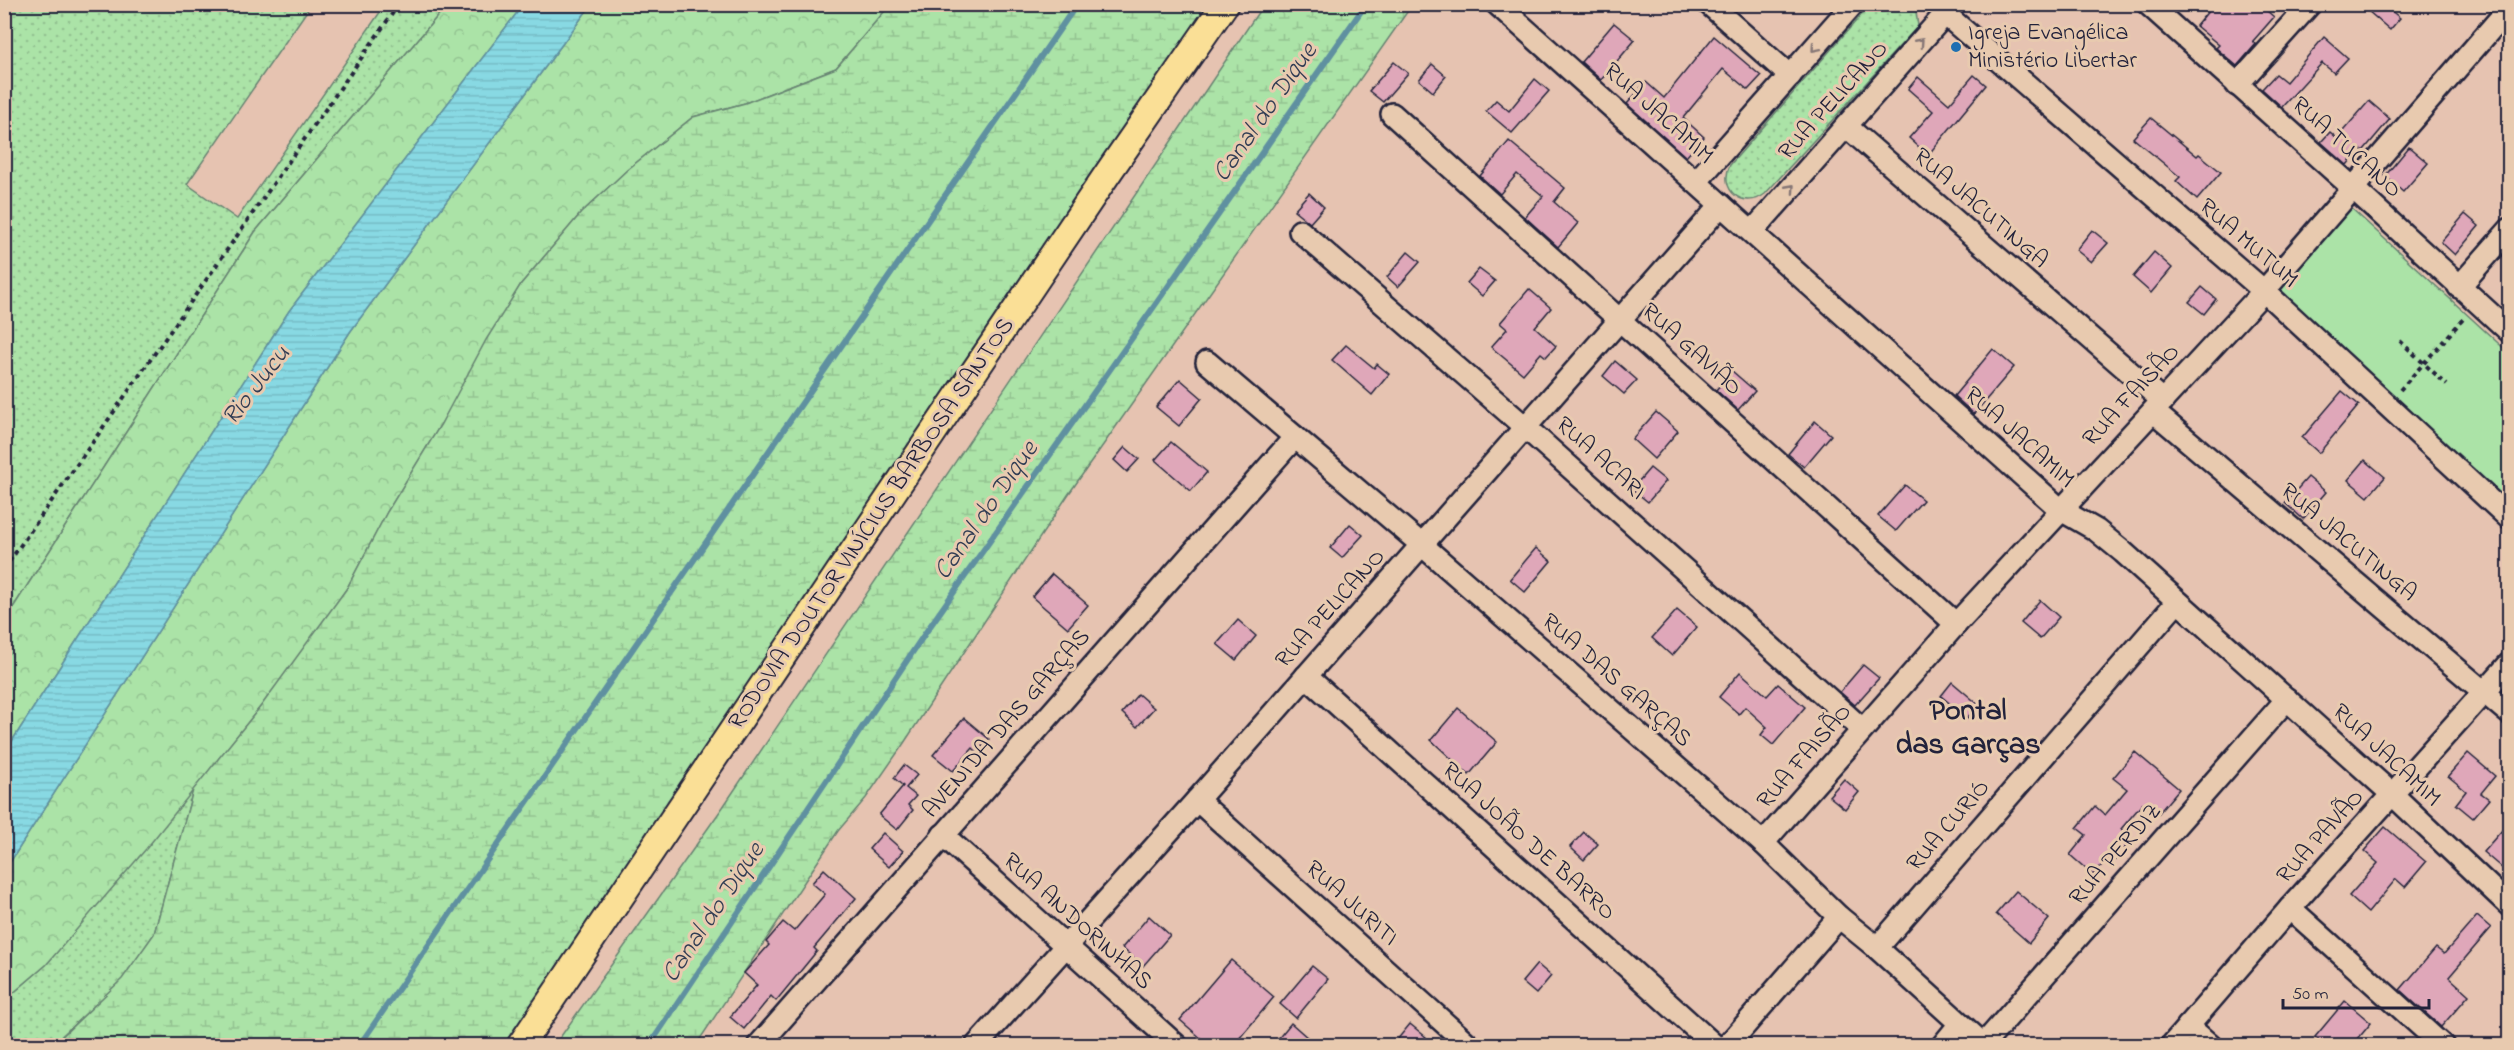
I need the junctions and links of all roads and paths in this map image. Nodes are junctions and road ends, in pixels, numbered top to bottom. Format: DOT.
graph roads {
  1 [pos="399,4"];
  2 [pos="1225,4"];
  3 [pos="1497,4"];
  4 [pos="1709,4"];
  5 [pos="1853,4"];
  6 [pos="2148,4"];
  7 [pos="2310,4"];
  8 [pos="2510,7"];
  9 [pos="1950,9"];
  10 [pos="1790,76"];
  11 [pos="2237,86"];
  12 [pos="1392,114"];
  13 [pos="1846,126"];
  14 [pos="1696,182"];
  15 [pos="2354,188"];
  16 [pos="1721,204"];
  17 [pos="2510,229"];
  18 [pos="1300,231"];
  19 [pos="1752,232"];
  20 [pos="2459,286"];
  21 [pos="2264,291"];
  22 [pos="2465,317"];
  23 [pos="1620,320"];
  24 [pos="2510,332"];
  25 [pos="2400,341"];
  26 [pos="1207,362"];
  27 [pos="2424,363"];
  28 [pos="2447,385"];
  29 [pos="2394,396"];
  30 [pos="2158,406"];
  31 [pos="1525,427"];
  32 [pos="1295,437"];
  33 [pos="2061,510"];
  34 [pos="2510,519"];
  35 [pos="1422,545"];
  36 [pos="4,569"];
  37 [pos="2177,602"];
  38 [pos="1956,624"];
  39 [pos="2510,663"];
  40 [pos="1306,676"];
  41 [pos="2485,693"];
  42 [pos="2287,699"];
  43 [pos="2510,714"];
  44 [pos="1862,729"];
  45 [pos="2393,795"];
  46 [pos="1197,800"];
  47 [pos="943,835"];
  48 [pos="1763,843"];
  49 [pos="2510,906"];
  50 [pos="2290,908"];
  51 [pos="1839,917"];
  52 [pos="1066,948"];
  53 [pos="1877,948"];
  54 [pos="1960,1024"];
  55 [pos="2188,1026"];
  56 [pos="1984,1045"];
  57 [pos="520,1046"];
  58 [pos="758,1046"];
  59 [pos="976,1046"];
  60 [pos="1177,1046"];
  61 [pos="1470,1046"];
  62 [pos="1715,1046"];
  63 [pos="1727,1046"];
  64 [pos="1942,1046"];
  65 [pos="2171,1046"];
  66 [pos="2211,1046"];
  67 [pos="2444,1046"];
  1 -- 36 [label="path"];
  2 -- 57 [label="main road, RODOVIA DOUTOR VINÍCIUS BARBOSA SANTOS"];
  3 -- 14 [label="street, RUA JACAMIM"];
  4 -- 10 [label="street"];
  5 -- 10 [label="street, RUA PELICANO, one-way"];
  6 -- 11 [label="street, RUA TUCANO"];
  7 -- 11 [label="street"];
  8 -- 15 [label="street, RUA FAISÃO"];
  13 -- 9 [label="street, RUA PELICANO, one-way"];
  9 -- 21 [label="street, RUA MUTUM"];
  10 -- 14 [label="street, RUA PELICANO"];
  11 -- 15 [label="street, RUA TUCANO"];
  12 -- 23 [label="street, RUA GAVIÃO"];
  19 -- 13 [label="street, RUA PELICANO, one-way"];
  13 -- 30 [label="street, RUA JACUTINGA"];
  14 -- 16 [label="street, RUA JACAMIM"];
  15 -- 20 [label="street, RUA TUCANO"];
  15 -- 21 [label="street, RUA FAISÃO"];
  16 -- 19 [label="street, RUA JACAMIM"];
  16 -- 23 [label="street, RUA PELICANO"];
  17 -- 20 [label="street"];
  18 -- 31 [label="street, RUA ACARI"];
  19 -- 33 [label="street, RUA JACAMIM"];
  20 -- 24 [label="street, RUA TUCANO"];
  21 -- 30 [label="street, RUA FAISÃO"];
  21 -- 34 [label="street, RUA MUTUM"];
  22 -- 27 [label="path"];
  23 -- 31 [label="street, RUA PELICANO"];
  23 -- 38 [label="street, RUA GAVIÃO"];
  25 -- 27 [label="path"];
  26 -- 32 [label="street, RUA DAS GARÇAS"];
  27 -- 28 [label="path"];
  27 -- 29 [label="path"];
  30 -- 33 [label="street, RUA FAISÃO"];
  30 -- 41 [label="street, RUA JACUTINGA"];
  31 -- 35 [label="street, RUA PELICANO"];
  31 -- 44 [label="street, RUA ACARI"];
  32 -- 35 [label="street, RUA DAS GARÇAS"];
  32 -- 47 [label="street, AVENIDA DAS GARÇAS"];
  33 -- 37 [label="street, RUA JACAMIM"];
  33 -- 38 [label="street, RUA FAISÃO"];
  35 -- 40 [label="street, RUA PELICANO"];
  35 -- 48 [label="street, RUA DAS GARÇAS"];
  37 -- 42 [label="street, RUA JACAMIM"];
  37 -- 53 [label="street, RUA CURIÓ"];
  38 -- 44 [label="street, RUA FAISÃO"];
  39 -- 41 [label="street, RUA PAVÃO"];
  40 -- 46 [label="street, RUA PELICANO"];
  40 -- 62 [label="street, RUA JOÃO DE BARRO"];
  41 -- 43 [label="street, RUA JACUTINGA"];
  41 -- 45 [label="street, RUA PAVÃO"];
  42 -- 45 [label="street, RUA JACAMIM"];
  42 -- 56 [label="street, RUA PERDIZ"];
  44 -- 48 [label="street, RUA FAISÃO"];
  45 -- 49 [label="street, RUA JACAMIM"];
  45 -- 50 [label="street, RUA PAVÃO"];
  46 -- 52 [label="street, RUA PELICANO"];
  46 -- 61 [label="street, RUA JURITI"];
  47 -- 52 [label="street, RUA ANDORINHAS"];
  47 -- 58 [label="street, AVENIDA DAS GARÇAS"];
  48 -- 51 [label="street, RUA DAS GARÇAS"];
  50 -- 55 [label="street, RUA PAVÃO"];
  50 -- 67 [label="street"];
  51 -- 53 [label="street, RUA DAS GARÇAS"];
  51 -- 63 [label="street"];
  52 -- 59 [label="street, RUA PELICANO"];
  52 -- 60 [label="street, RUA ANDORINHAS"];
  53 -- 54 [label="street, RUA DAS GARÇAS"];
  54 -- 56 [label="street, RUA DAS GARÇAS"];
  54 -- 64 [label="street"];
  55 -- 65 [label="street, RUA PAVÃO"];
  55 -- 66 [label="street"];
}
